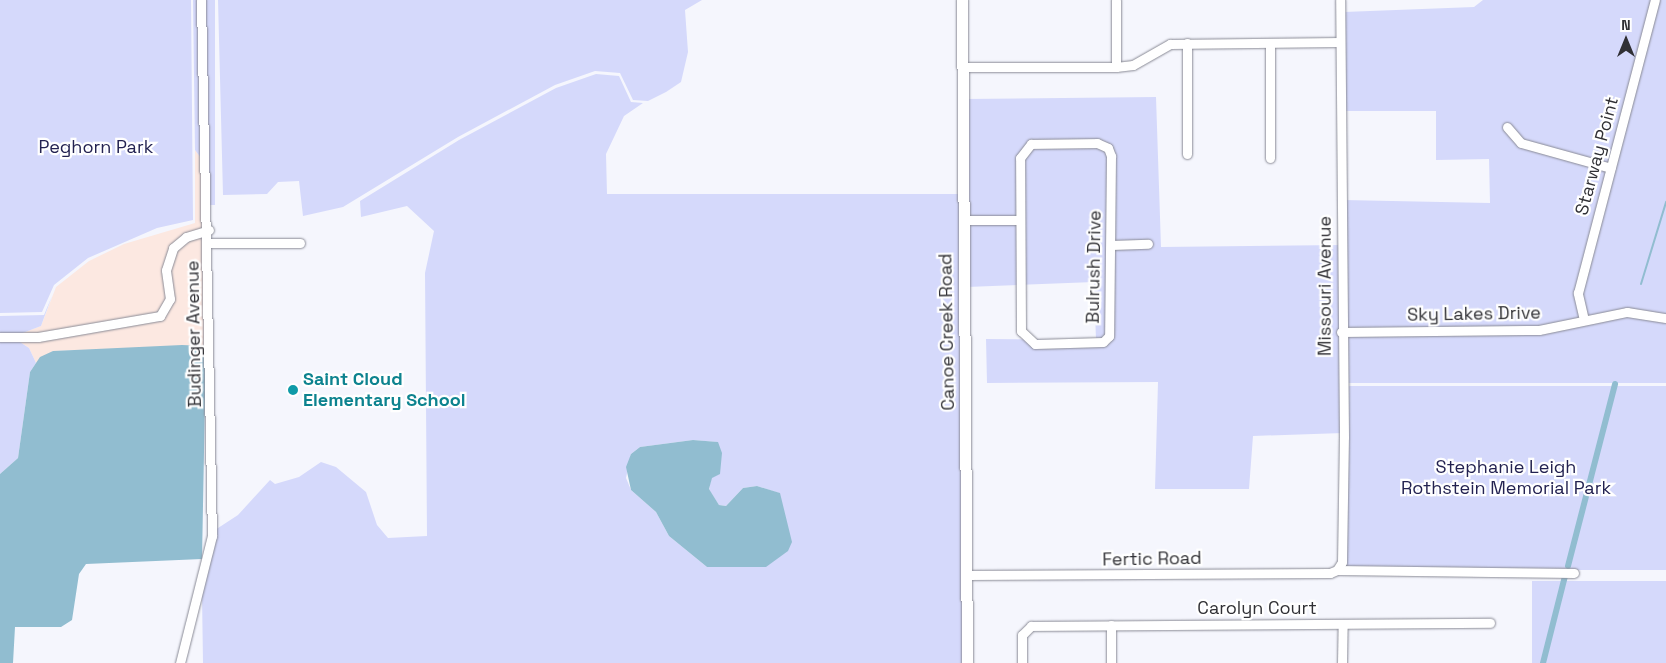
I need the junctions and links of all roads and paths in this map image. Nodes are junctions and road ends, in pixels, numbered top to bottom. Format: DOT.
graph roads {
  1 [pos="201,0"];
  2 [pos="962,0"];
  3 [pos="1116,0"];
  4 [pos="1340,0"];
  5 [pos="1655,0"];
  6 [pos="1340,42"];
  7 [pos="1188,43"];
  8 [pos="1270,43"];
  9 [pos="962,66"];
  10 [pos="1116,67"];
  11 [pos="1507,127"];
  12 [pos="1187,154"];
  13 [pos="1270,158"];
  14 [pos="1611,168"];
  15 [pos="963,220"];
  16 [pos="1020,220"];
  17 [pos="209,230"];
  18 [pos="209,243"];
  19 [pos="300,243"];
  20 [pos="1148,244"];
  21 [pos="1111,245"];
  22 [pos="1666,318"];
  23 [pos="1584,320"];
  24 [pos="1341,332"];
  25 [pos="0,337"];
  26 [pos="1337,570"];
  27 [pos="1574,573"];
  28 [pos="967,575"];
  29 [pos="1490,623"];
  30 [pos="1343,624"];
  31 [pos="1111,625"];
  32 [pos="180,663"];
  33 [pos="966,663"];
  34 [pos="1022,663"];
  35 [pos="1111,663"];
  36 [pos="1342,663"];
  1 -- 17 [label="street, Budinger Avenue"];
  2 -- 9 [label="main road, Canoe Creek Road"];
  3 -- 10 [label="street"];
  4 -- 6 [label="street, Missouri Avenue"];
  5 -- 14 [label="street, Starway Point"];
  6 -- 8 [label="street"];
  6 -- 24 [label="street, Missouri Avenue"];
  7 -- 8 [label="street"];
  7 -- 10 [label="street"];
  7 -- 12 [label="street"];
  8 -- 13 [label="street"];
  9 -- 10 [label="street"];
  9 -- 15 [label="main road, Canoe Creek Road"];
  11 -- 14 [label="street"];
  14 -- 23 [label="street, Starway Point"];
  15 -- 16 [label="street"];
  15 -- 28 [label="main road, Canoe Creek Road"];
  16 -- 21 [label="street, Bulrush Drive"];
  16 -- 21 [label="street, Bulrush Drive"];
  17 -- 18 [label="street, Budinger Avenue"];
  17 -- 25 [label="street"];
  18 -- 19 [label="street"];
  18 -- 32 [label="street, Budinger Avenue"];
  20 -- 21 [label="street"];
  22 -- 23 [label="street, Sky Lakes Drive"];
  23 -- 24 [label="street, Sky Lakes Drive"];
  24 -- 26 [label="street, Missouri Avenue"];
  26 -- 27 [label="street, Fertic Road"];
  26 -- 28 [label="street, Fertic Road"];
  28 -- 33 [label="main road, Canoe Creek Road"];
  29 -- 30 [label="street, Carolyn Court"];
  30 -- 31 [label="street, Carolyn Court"];
  30 -- 36 [label="street"];
  31 -- 34 [label="street, Carolyn Court"];
  31 -- 35 [label="street"];
}
